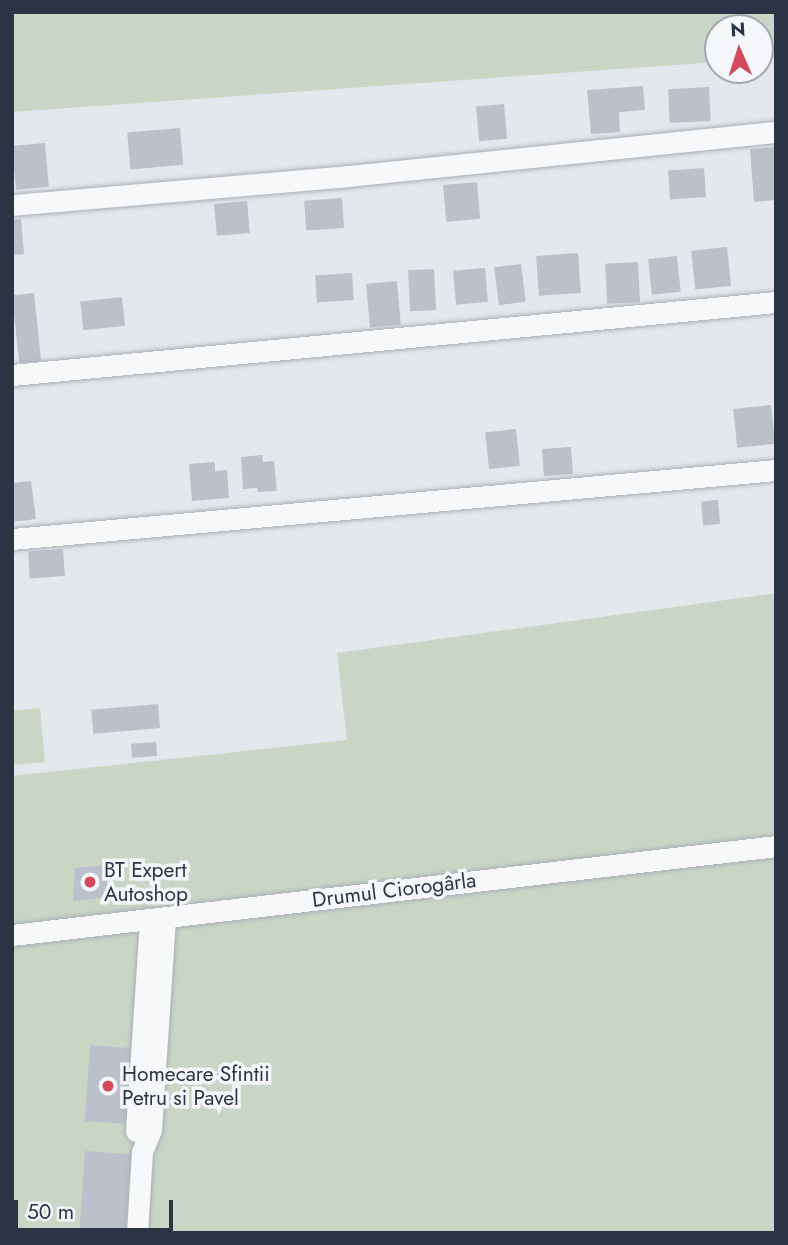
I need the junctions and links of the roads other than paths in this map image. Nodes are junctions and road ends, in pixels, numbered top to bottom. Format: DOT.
graph roads {
  1 [pos="776,132"];
  2 [pos="12,205"];
  3 [pos="776,302"];
  4 [pos="12,375"];
  5 [pos="776,470"];
  6 [pos="12,539"];
  7 [pos="776,846"];
  8 [pos="157,918"];
  9 [pos="12,935"];
  10 [pos="136,1131"];
  11 [pos="137,1233"];
  1 -- 2 [label="street"];
  3 -- 4 [label="street"];
  5 -- 6 [label="street"];
  7 -- 8 [label="street, Drumul Ciorogârla"];
  8 -- 9 [label="street, Drumul Ciorogârla"];
  8 -- 10 [label="street"];
  8 -- 11 [label="street"];
}
